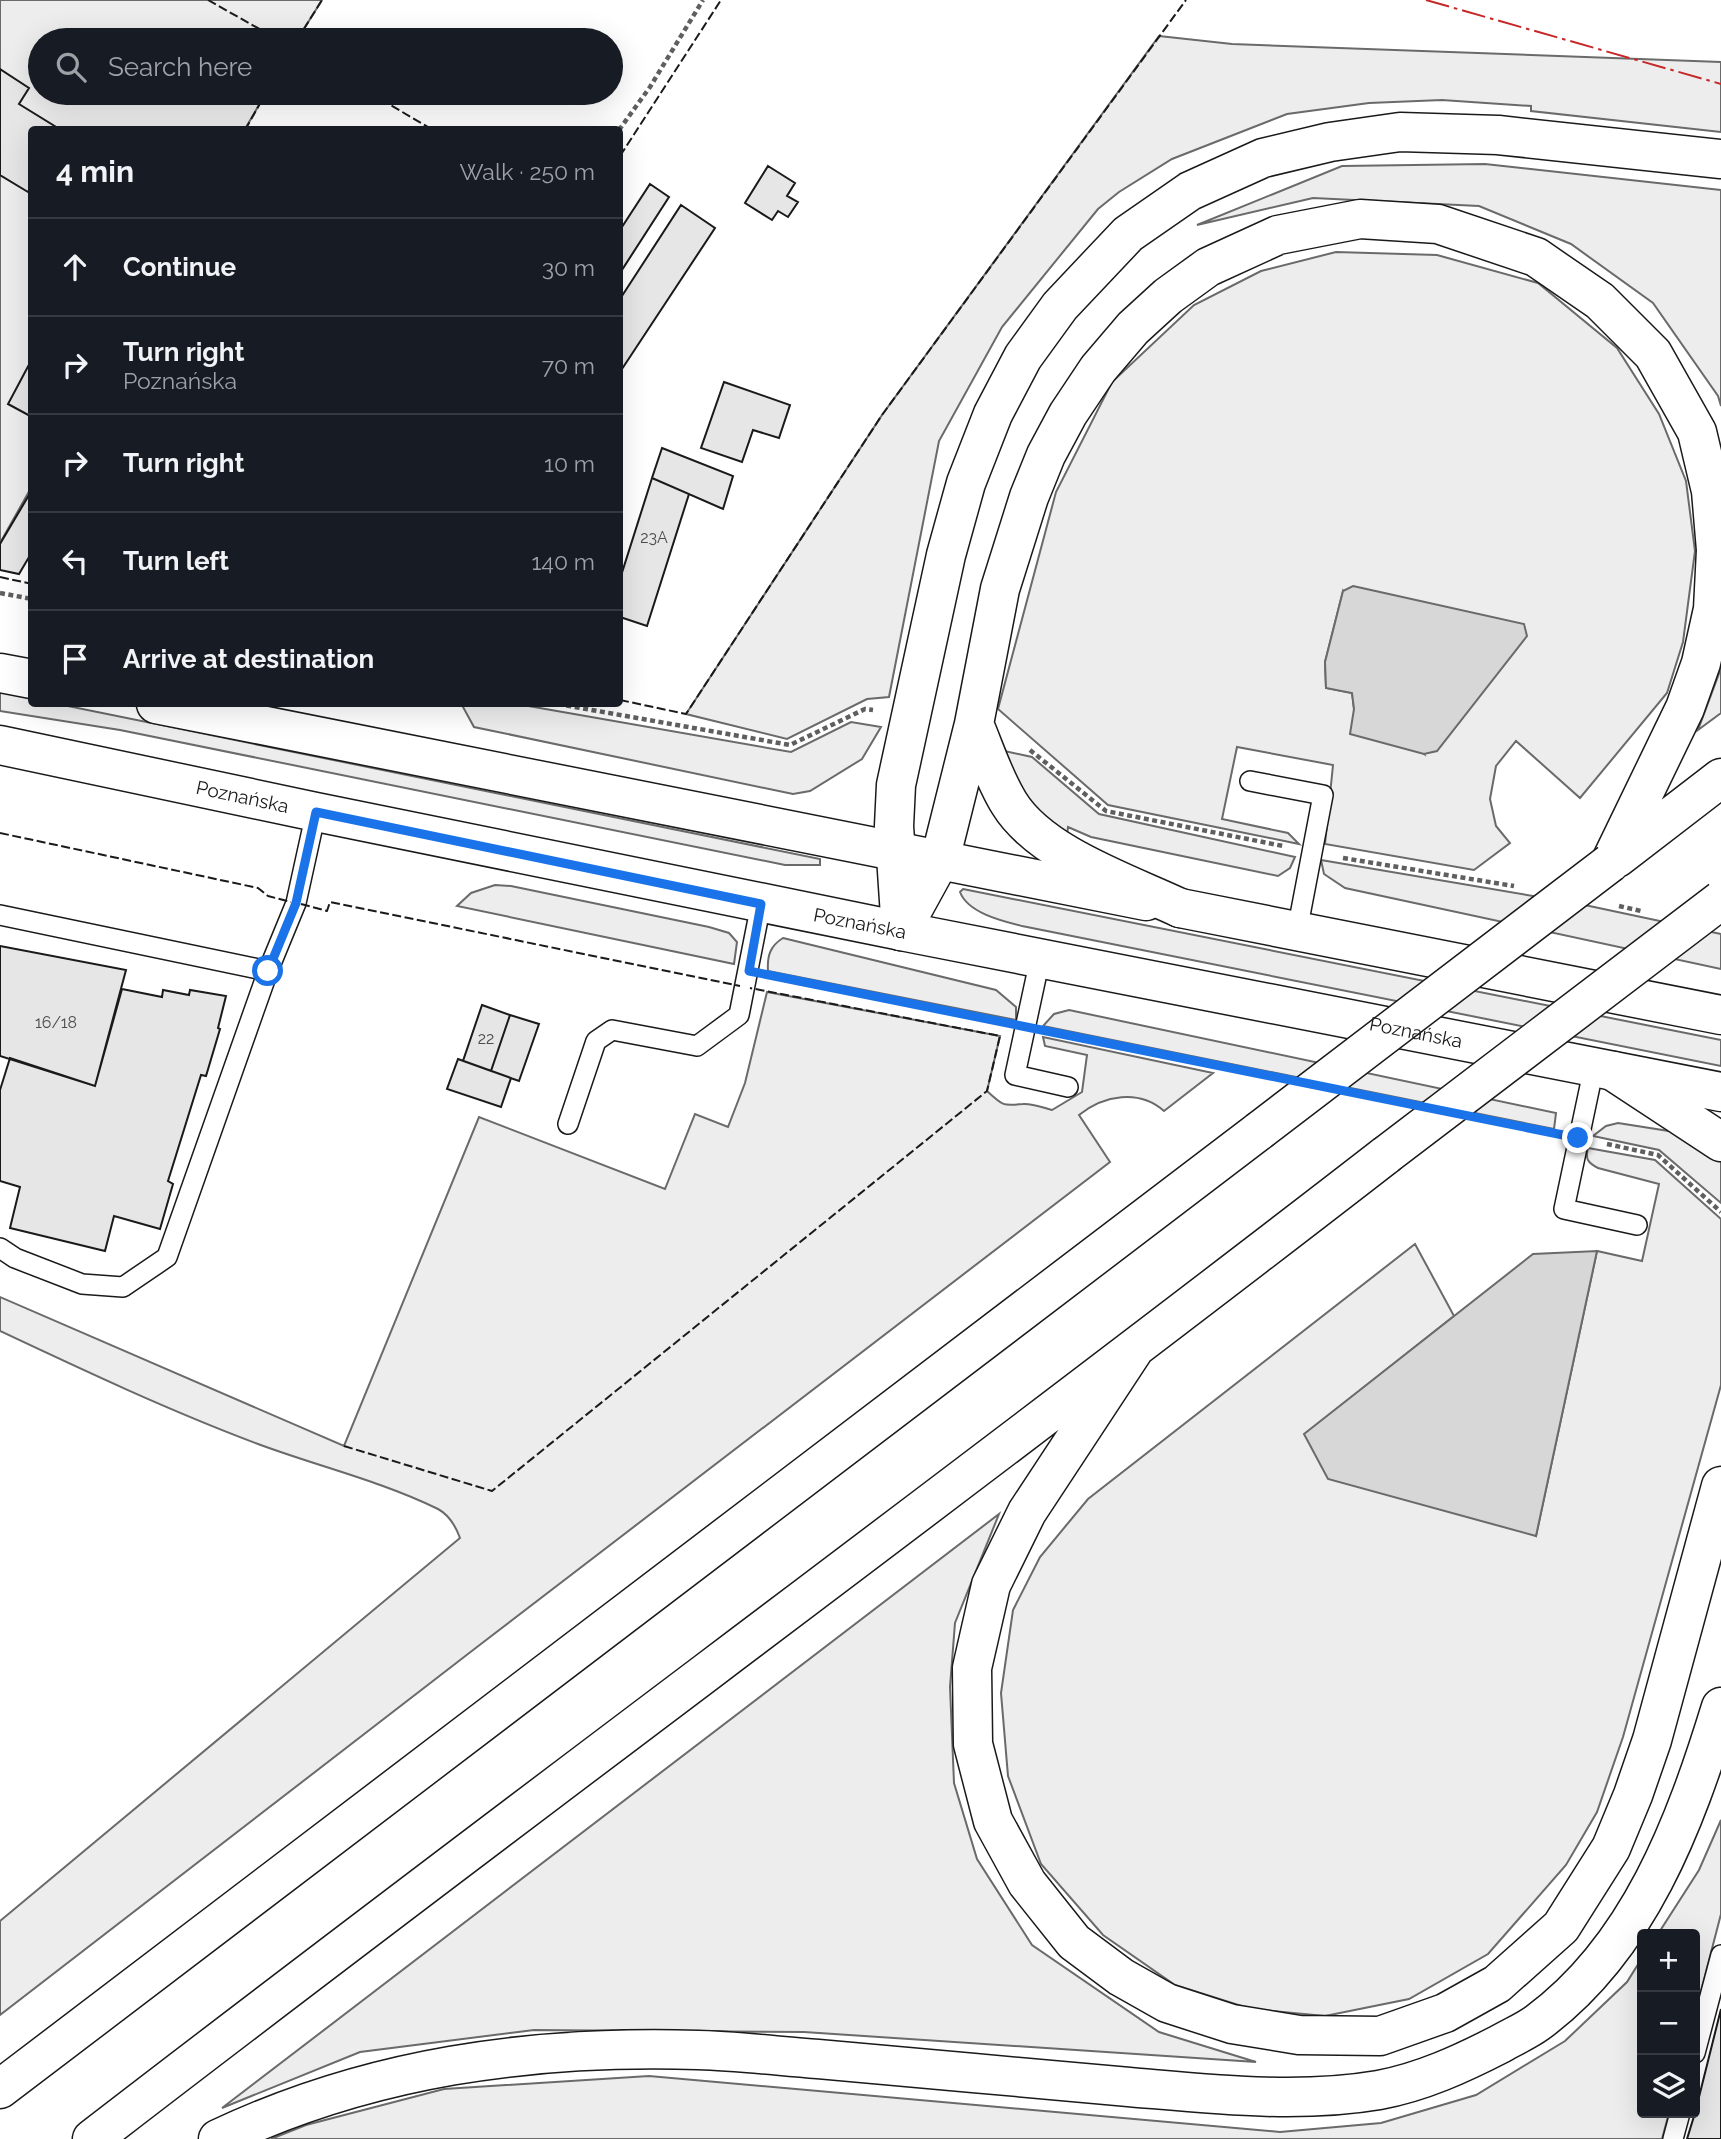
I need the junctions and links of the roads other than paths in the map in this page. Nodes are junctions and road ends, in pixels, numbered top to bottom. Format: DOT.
graph roads {
  1 [pos="1721,159"];
  2 [pos="0,673"];
  3 [pos="28,678"];
  4 [pos="171,707"];
  5 [pos="974,724"];
  6 [pos="0,745"];
  7 [pos="1721,778"];
  8 [pos="1251,781"];
  9 [pos="316,812"];
  10 [pos="895,851"];
  11 [pos="940,860"];
  12 [pos="1610,863"];
  13 [pos="1721,900"];
  14 [pos="761,904"];
  15 [pos="1180,908"];
  16 [pos="0,915"];
  17 [pos="901,931"];
  18 [pos="1297,931"];
  19 [pos="1040,958"];
  20 [pos="268,971"];
  21 [pos="1721,1015"];
  22 [pos="1604,1069"];
  23 [pos="1068,1087"];
  24 [pos="1721,1092"];
  25 [pos="568,1124"];
  26 [pos="1721,1142"];
  27 [pos="1637,1225"];
  28 [pos="0,1248"];
  29 [pos="1133,1351"];
  30 [pos="1721,1486"];
  31 [pos="1721,1707"];
  32 [pos="1721,1955"];
  33 [pos="1700,2034"];
  34 [pos="0,2089"];
  35 [pos="1679,2118"];
  36 [pos="93,2139"];
  37 [pos="218,2139"];
  38 [pos="1673,2139"];
  1 -- 10 [label="main road"];
  2 -- 3 [label="main road"];
  4 -- 10 [label="main road"];
  5 -- 11 [label="main road"];
  5 -- 12 [label="main road"];
  5 -- 15 [label="main road"];
  6 -- 9 [label="main road, Poznańska"];
  7 -- 12 [label="main road"];
  8 -- 18 [label="lane"];
  9 -- 14 [label="main road, Poznańska"];
  9 -- 20 [label="lane"];
  10 -- 11 [label="main road"];
  10 -- 17 [label="main road"];
  11 -- 15 [label="main road"];
  11 -- 17 [label="main road"];
  12 -- 34 [label="main road, bridge"];
  13 -- 29 [label="main road, bridge"];
  14 -- 17 [label="main road, Poznańska"];
  14 -- 25 [label="lane"];
  15 -- 18 [label="main road"];
  16 -- 20 [label="lane"];
  17 -- 19 [label="main road, Poznańska"];
  18 -- 21 [label="main road"];
  19 -- 22 [label="main road, Poznańska"];
  19 -- 23 [label="lane"];
  20 -- 28 [label="lane"];
  22 -- 24 [label="main road, Poznańska"];
  22 -- 26 [label="main road"];
  22 -- 27 [label="lane"];
  29 -- 30 [label="main road"];
  29 -- 36 [label="main road"];
  31 -- 37 [label="main road"];
  32 -- 33 [label="lane"];
  35 -- 38 [label="lane"];
}
